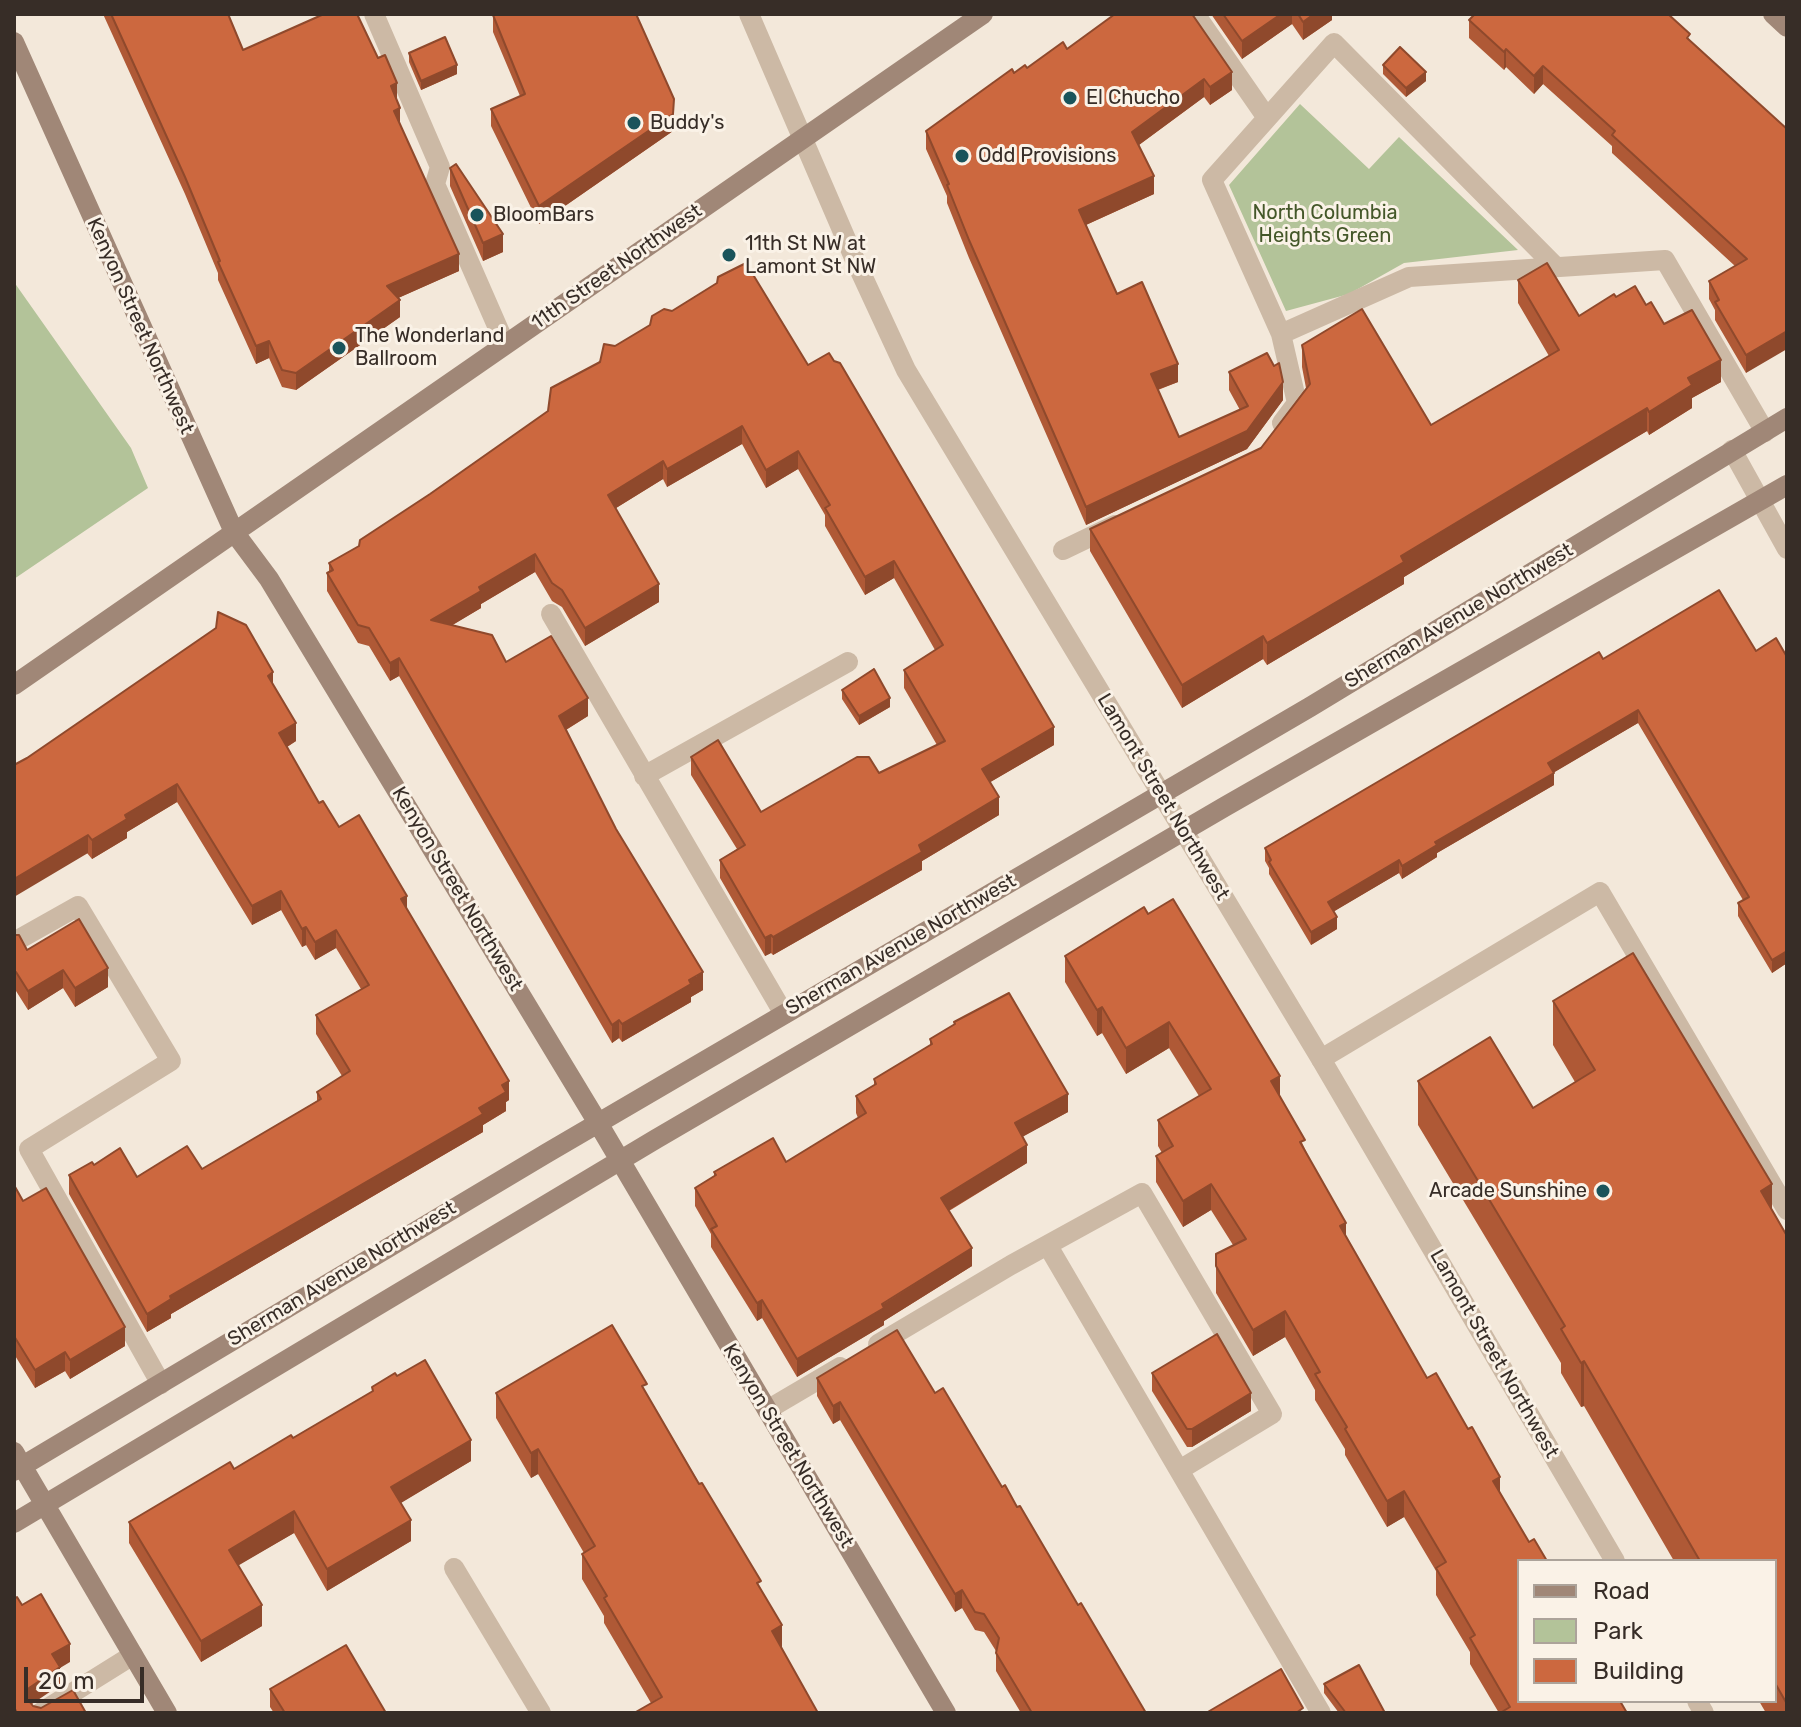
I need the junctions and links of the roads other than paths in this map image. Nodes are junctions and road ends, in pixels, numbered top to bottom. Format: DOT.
graph roads {
  1 [pos="374,14"];
  2 [pos="749,14"];
  3 [pos="983,14"];
  4 [pos="1195,14"];
  5 [pos="1773,14"];
  6 [pos="1787,27"];
  7 [pos="14,42"];
  8 [pos="1267,118"];
  9 [pos="804,138"];
  10 [pos="1554,265"];
  11 [pos="1281,334"];
  12 [pos="505,344"];
  13 [pos="1787,418"];
  14 [pos="1765,432"];
  15 [pos="1272,437"];
  16 [pos="1732,450"];
  17 [pos="1787,485"];
  18 [pos="1759,502"];
  19 [pos="1131,518"];
  20 [pos="234,532"];
  21 [pos="1787,549"];
  22 [pos="1063,550"];
  23 [pos="551,614"];
  24 [pos="848,662"];
  25 [pos="14,685"];
  26 [pos="644,776"];
  27 [pos="1161,793"];
  28 [pos="1185,832"];
  29 [pos="14,942"];
  30 [pos="784,1014"];
  31 [pos="1321,1059"];
  32 [pos="598,1123"];
  33 [pos="620,1161"];
  34 [pos="1787,1210"];
  35 [pos="1048,1246"];
  36 [pos="161,1384"];
  37 [pos="767,1410"];
  38 [pos="17,1463"];
  39 [pos="1181,1469"];
  40 [pos="44,1505"];
  41 [pos="14,1523"];
  42 [pos="1614,1559"];
  43 [pos="454,1568"];
  44 [pos="133,1655"];
  45 [pos="40,1713"];
  46 [pos="167,1713"];
  47 [pos="541,1713"];
  48 [pos="946,1713"];
  49 [pos="1321,1713"];
  1 -- 12 [label="street"];
  2 -- 9 [label="street, Lamont Street Northwest"];
  3 -- 9 [label="main road, 11th Street Northwest"];
  4 -- 8 [label="street"];
  5 -- 6 [label="main road"];
  7 -- 20 [label="main road, Kenyon Street Northwest"];
  8 -- 10 [label="street"];
  8 -- 11 [label="street"];
  9 -- 12 [label="main road, 11th Street Northwest"];
  9 -- 27 [label="street, Lamont Street Northwest"];
  10 -- 11 [label="street"];
  10 -- 14 [label="street"];
  11 -- 15 [label="street"];
  12 -- 20 [label="main road, 11th Street Northwest"];
  13 -- 14 [label="main road, Sherman Avenue Northwest"];
  14 -- 16 [label="main road, Sherman Avenue Northwest"];
  16 -- 18 [label="street"];
  16 -- 27 [label="main road, Sherman Avenue Northwest"];
  17 -- 18 [label="main road"];
  18 -- 21 [label="street"];
  18 -- 28 [label="main road"];
  19 -- 22 [label="street"];
  20 -- 25 [label="main road, 11th Street Northwest"];
  20 -- 32 [label="main road, Kenyon Street Northwest"];
  23 -- 26 [label="street"];
  24 -- 26 [label="street"];
  26 -- 30 [label="street"];
  27 -- 28 [label="street, Lamont Street Northwest"];
  27 -- 30 [label="main road, Sherman Avenue Northwest"];
  28 -- 31 [label="street, Lamont Street Northwest"];
  28 -- 33 [label="main road"];
  29 -- 36 [label="street"];
  30 -- 32 [label="main road, Sherman Avenue Northwest"];
  31 -- 34 [label="street"];
  31 -- 42 [label="street, Lamont Street Northwest"];
  32 -- 33 [label="main road, Kenyon Street Northwest"];
  32 -- 36 [label="main road, Sherman Avenue Northwest"];
  33 -- 37 [label="main road, Kenyon Street Northwest"];
  33 -- 40 [label="main road"];
  35 -- 37 [label="street"];
  35 -- 39 [label="street"];
  35 -- 39 [label="street"];
  36 -- 38 [label="main road, Sherman Avenue Northwest"];
  37 -- 48 [label="main road, Kenyon Street Northwest"];
  38 -- 40 [label="main road"];
  39 -- 49 [label="street"];
  40 -- 41 [label="main road"];
  40 -- 44 [label="main road"];
  43 -- 47 [label="street"];
  44 -- 45 [label="street"];
  44 -- 46 [label="main road"];
}
